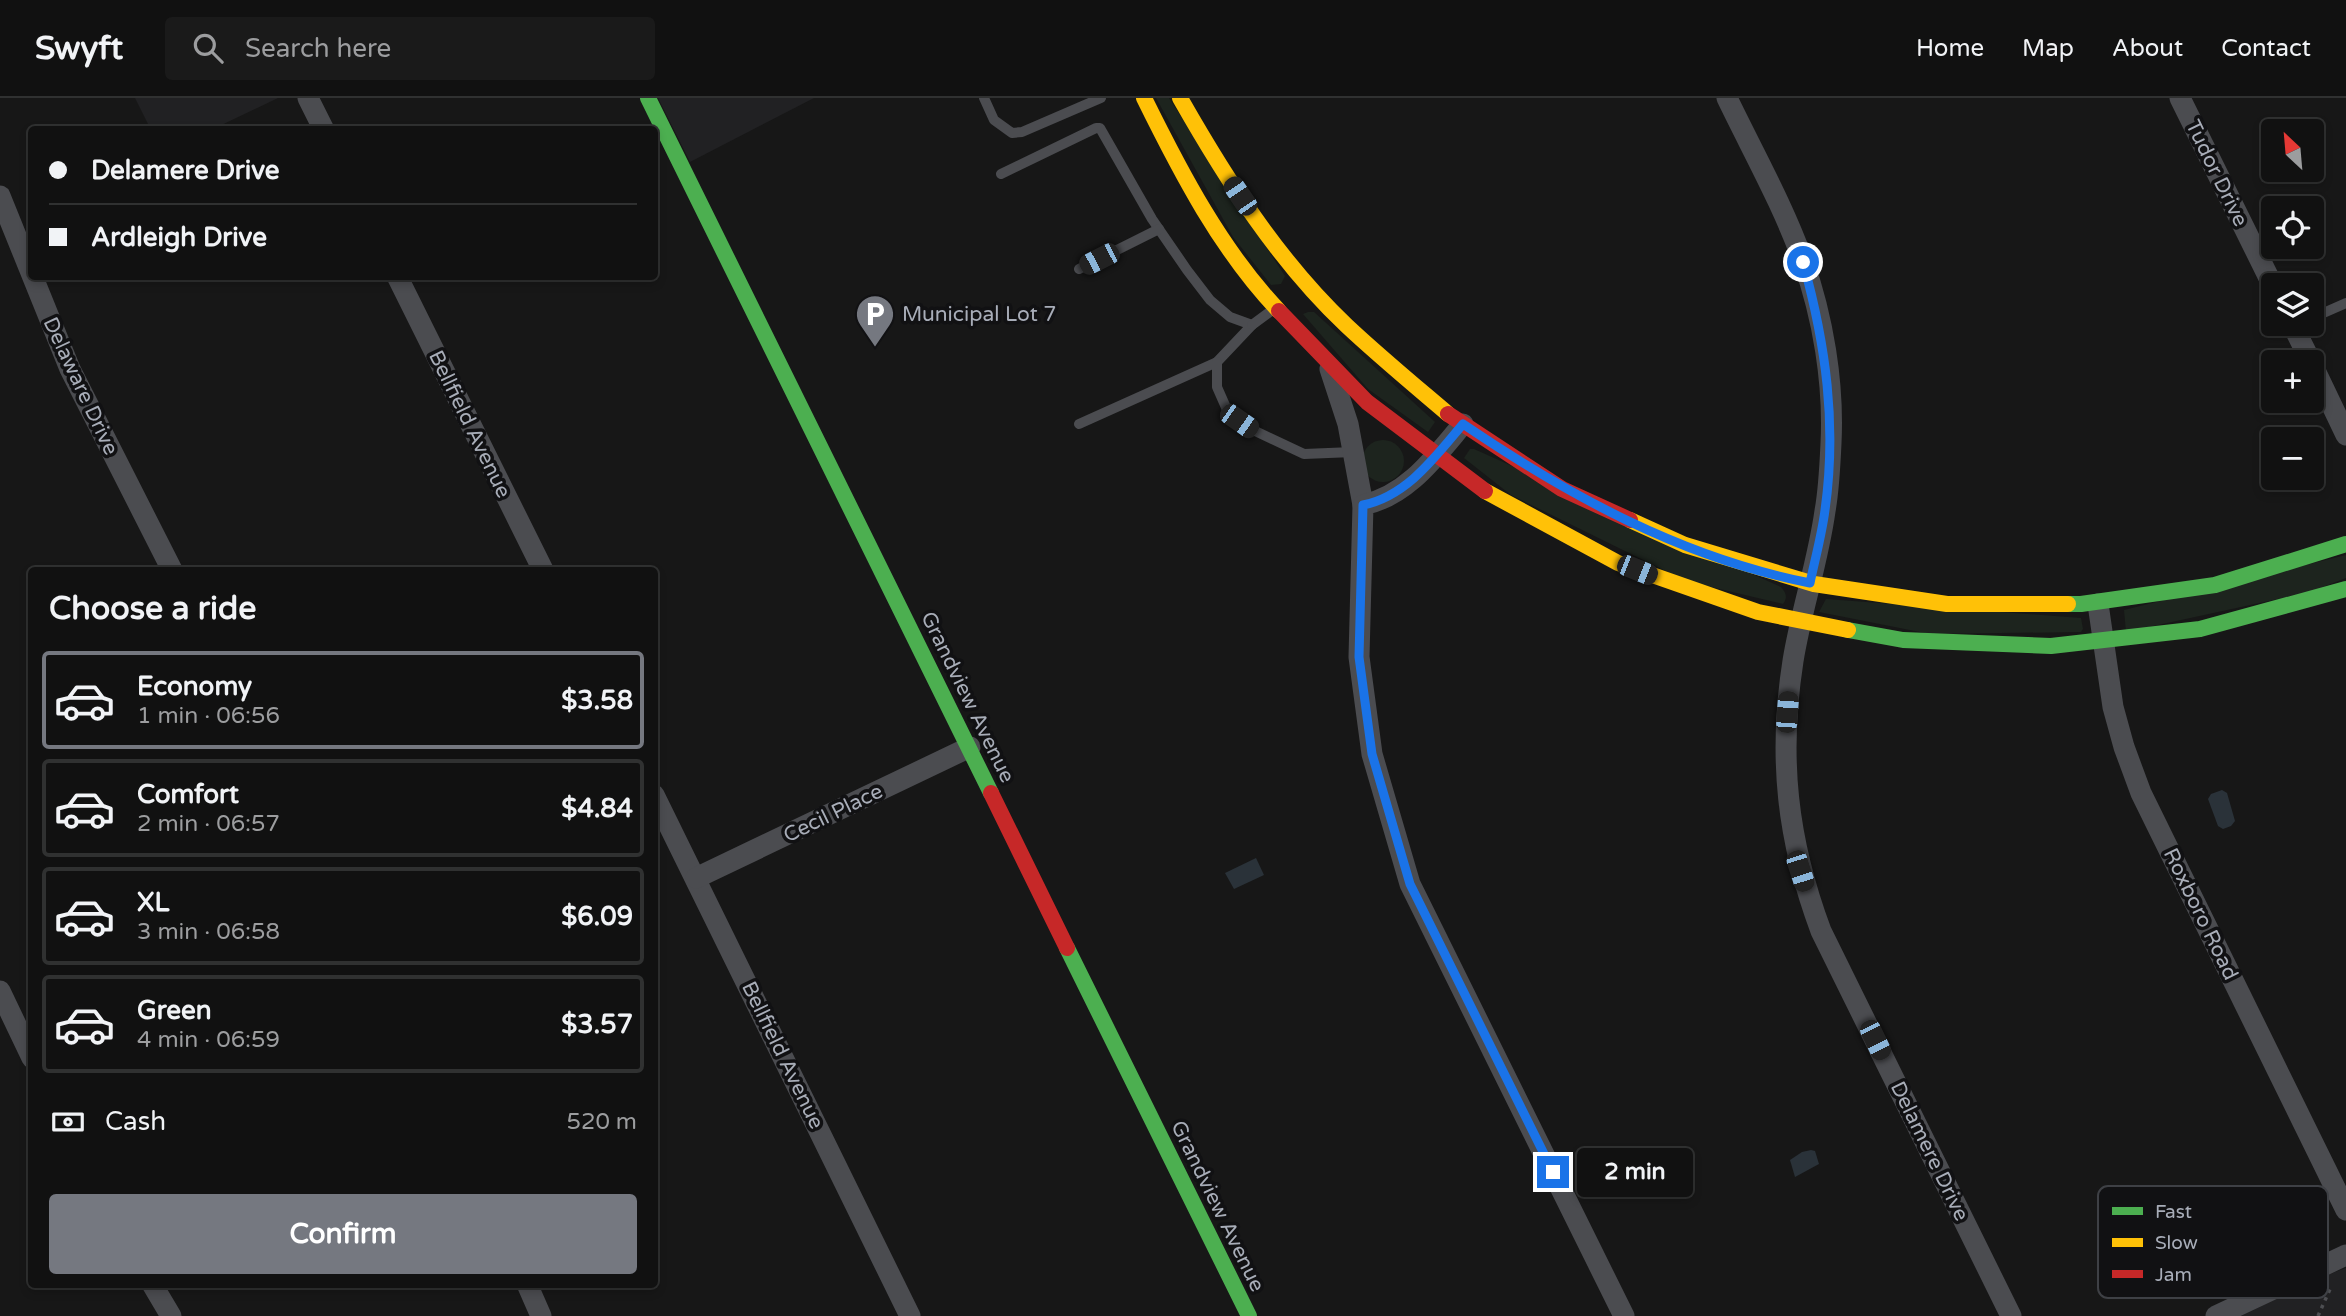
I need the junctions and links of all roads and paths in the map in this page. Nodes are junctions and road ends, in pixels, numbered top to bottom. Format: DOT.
graph roads {
  1 [pos="308,98"];
  2 [pos="648,98"];
  3 [pos="984,98"];
  4 [pos="1101,98"];
  5 [pos="1144,98"];
  6 [pos="1180,98"];
  7 [pos="1727,98"];
  8 [pos="2180,98"];
  9 [pos="322,126"];
  10 [pos="1002,174"];
  11 [pos="0,196"];
  12 [pos="1159,229"];
  13 [pos="28,266"];
  14 [pos="1079,269"];
  15 [pos="2267,273"];
  16 [pos="34,280"];
  17 [pos="399,280"];
  18 [pos="1290,295"];
  19 [pos="2346,303"];
  20 [pos="2324,312"];
  21 [pos="1252,325"];
  22 [pos="1217,362"];
  23 [pos="1329,367"];
  24 [pos="2324,390"];
  25 [pos="1079,424"];
  26 [pos="1463,424"];
  27 [pos="2346,435"];
  28 [pos="1353,452"];
  29 [pos="1436,457"];
  30 [pos="1363,505"];
  31 [pos="2346,544"];
  32 [pos="170,567"];
  33 [pos="542,567"];
  34 [pos="1810,583"];
  35 [pos="2346,589"];
  36 [pos="2098,604"];
  37 [pos="1801,624"];
  38 [pos="2103,644"];
  39 [pos="970,747"];
  40 [pos="658,802"];
  41 [pos="696,878"];
  42 [pos="0,991"];
  43 [pos="24,1029"];
  44 [pos="2346,1210"];
  45 [pos="2346,1255"];
  46 [pos="2328,1263"];
  47 [pos="2331,1287"];
  48 [pos="154,1288"];
  49 [pos="529,1288"];
  50 [pos="2328,1294"];
  51 [pos="2254,1298"];
  52 [pos="2326,1298"];
  53 [pos="171,1316"];
  54 [pos="541,1316"];
  55 [pos="910,1316"];
  56 [pos="1249,1316"];
  57 [pos="1624,1316"];
  58 [pos="2011,1316"];
  59 [pos="2216,1316"];
  60 [pos="2318,1316"];
  1 -- 9 [label="street"];
  2 -- 39 [label="main road, Grandview Avenue"];
  3 -- 4 [label="lane"];
  5 -- 18 [label="main road"];
  6 -- 18 [label="main road"];
  7 -- 34 [label="street, Delamere Drive"];
  8 -- 15 [label="street, Tudor Drive"];
  10 -- 12 [label="lane"];
  11 -- 13 [label="street, Delaware Drive"];
  12 -- 14 [label="lane"];
  12 -- 21 [label="lane"];
  16 -- 32 [label="street, Delaware Drive"];
  17 -- 33 [label="street, Bellfield Avenue"];
  18 -- 21 [label="lane"];
  18 -- 23 [label="main road"];
  18 -- 26 [label="main road"];
  19 -- 20 [label="lane"];
  21 -- 22 [label="lane"];
  22 -- 25 [label="lane"];
  22 -- 28 [label="lane"];
  23 -- 28 [label="street"];
  23 -- 29 [label="main road"];
  24 -- 27 [label="street"];
  26 -- 29 [label="street"];
  26 -- 34 [label="main road"];
  28 -- 30 [label="street"];
  29 -- 30 [label="street"];
  29 -- 37 [label="main road"];
  30 -- 57 [label="street"];
  31 -- 36 [label="main road"];
  34 -- 36 [label="main road"];
  34 -- 37 [label="street, Delamere Drive"];
  35 -- 38 [label="main road"];
  36 -- 38 [label="street, Roxboro Road"];
  37 -- 38 [label="main road"];
  37 -- 58 [label="street, Delamere Drive"];
  38 -- 44 [label="street, Roxboro Road"];
  39 -- 41 [label="street, Cecil Place"];
  39 -- 56 [label="main road, Grandview Avenue"];
  40 -- 41 [label="street, Bellfield Avenue"];
  41 -- 55 [label="street, Bellfield Avenue"];
  42 -- 43 [label="street"];
  45 -- 46 [label="street"];
  47 -- 50 [label="path"];
  48 -- 53 [label="street"];
  49 -- 54 [label="street"];
  51 -- 59 [label="street"];
  52 -- 60 [label="path"];
}
